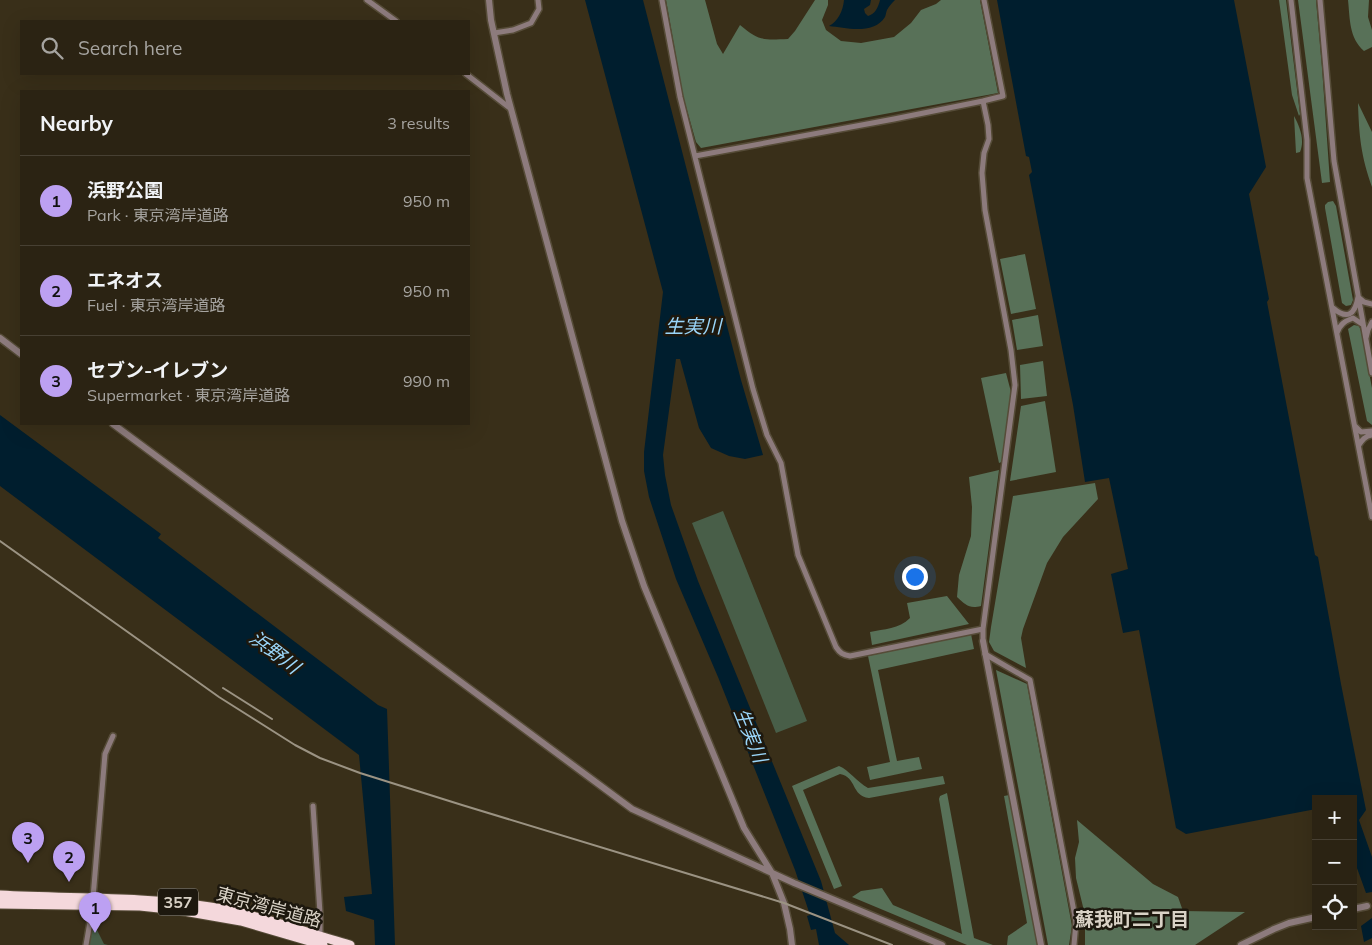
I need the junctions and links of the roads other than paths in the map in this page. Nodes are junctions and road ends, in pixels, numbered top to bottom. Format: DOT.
graph roads {
  1 [pos="367,0"];
  2 [pos="489,0"];
  3 [pos="538,0"];
  4 [pos="662,0"];
  5 [pos="984,0"];
  6 [pos="1291,0"];
  7 [pos="1320,0"];
  8 [pos="395,20"];
  9 [pos="494,33"];
  10 [pos="467,75"];
  11 [pos="983,101"];
  12 [pos="512,109"];
  13 [pos="695,156"];
  14 [pos="1358,297"];
  15 [pos="1372,304"];
  16 [pos="1332,308"];
  17 [pos="1372,322"];
  18 [pos="1363,324"];
  19 [pos="1337,334"];
  20 [pos="0,338"];
  21 [pos="1366,341"];
  22 [pos="20,353"];
  23 [pos="1372,373"];
  24 [pos="1354,424"];
  25 [pos="114,425"];
  26 [pos="1372,431"];
  27 [pos="1372,435"];
  28 [pos="1359,446"];
  29 [pos="1372,518"];
  30 [pos="983,629"];
  31 [pos="983,641"];
  32 [pos="985,654"];
  33 [pos="113,736"];
  34 [pos="313,806"];
  35 [pos="772,873"];
  36 [pos="0,896"];
  37 [pos="93,902"];
  38 [pos="0,904"];
  39 [pos="1370,905"];
  40 [pos="1357,908"];
  41 [pos="1312,917"];
  42 [pos="321,942"];
  43 [pos="86,945"];
  44 [pos="350,945"];
  45 [pos="792,945"];
  46 [pos="942,945"];
  47 [pos="1041,945"];
  48 [pos="1074,945"];
  49 [pos="1241,945"];
  1 -- 8 [label="street"];
  2 -- 9 [label="street"];
  3 -- 9 [label="street"];
  4 -- 13 [label="street"];
  5 -- 11 [label="street"];
  6 -- 16 [label="street"];
  7 -- 14 [label="street"];
  9 -- 12 [label="street"];
  10 -- 12 [label="street"];
  11 -- 13 [label="street"];
  11 -- 30 [label="street"];
  12 -- 35 [label="street"];
  13 -- 30 [label="street"];
  14 -- 15 [label="street"];
  14 -- 16 [label="street"];
  14 -- 18 [label="street"];
  16 -- 19 [label="street"];
  17 -- 21 [label="street"];
  18 -- 19 [label="street"];
  18 -- 21 [label="street"];
  19 -- 24 [label="street"];
  20 -- 22 [label="street"];
  21 -- 23 [label="street"];
  24 -- 26 [label="street"];
  24 -- 28 [label="street"];
  25 -- 35 [label="street"];
  27 -- 28 [label="street"];
  28 -- 29 [label="street"];
  30 -- 31 [label="street"];
  31 -- 32 [label="street"];
  32 -- 47 [label="street"];
  32 -- 48 [label="street"];
  33 -- 37 [label="street"];
  34 -- 42 [label="street"];
  35 -- 45 [label="street"];
  35 -- 46 [label="street"];
  36 -- 37 [label="highway, 東京湾岸道路 / 357"];
  37 -- 38 [label="highway, 東京湾岸道路 / 357"];
  37 -- 42 [label="highway, 東京湾岸道路 / 357"];
  37 -- 43 [label="street"];
  39 -- 40 [label="street"];
  41 -- 49 [label="street"];
  42 -- 44 [label="highway, 東京湾岸道路 / 357"];
}
